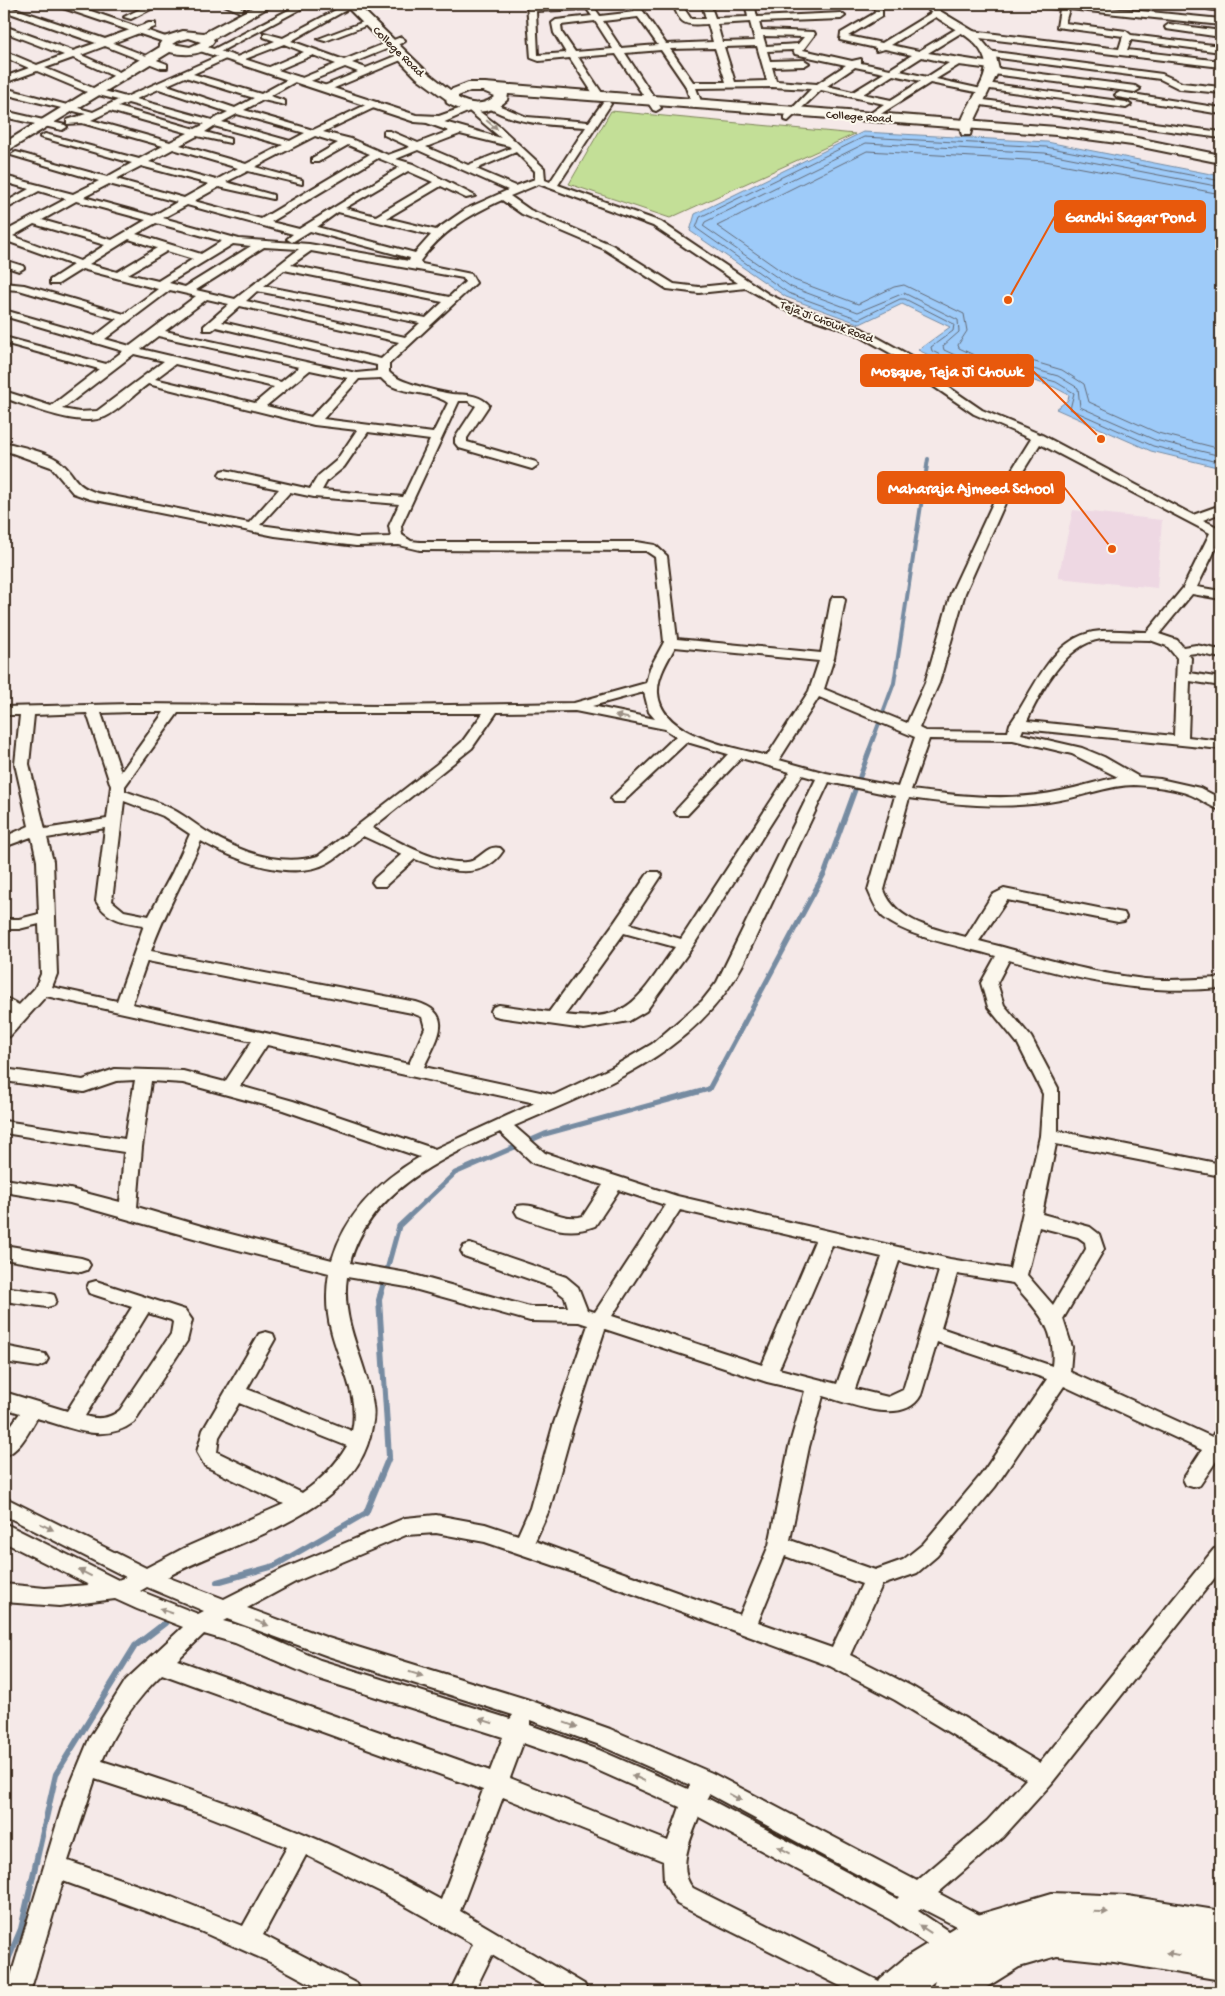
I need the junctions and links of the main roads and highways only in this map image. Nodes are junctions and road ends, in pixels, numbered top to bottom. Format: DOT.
graph roads {
  1 [pos="268,4"];
  2 [pos="354,4"];
  3 [pos="245,9"];
  4 [pos="199,41"];
  5 [pos="396,42"];
  6 [pos="168,44"];
  7 [pos="184,50"];
  8 [pos="454,93"];
  9 [pos="494,99"];
  10 [pos="653,104"];
  11 [pos="792,114"];
  12 [pos="967,128"];
  13 [pos="4,149"];
  14 [pos="1221,159"];
  15 [pos="4,163"];
  16 [pos="1221,167"];
  17 [pos="1221,1928"];
  18 [pos="1221,1962"];
  19 [pos="959,1971"];
  20 [pos="893,1992"];
  1 -- 3 [label="main road"];
  2 -- 5 [label="main road, College Road"];
  2 -- 5 [label="main road, College Road"];
  3 -- 4 [label="main road"];
  4 -- 6 [label="main road"];
  4 -- 7 [label="main road"];
  5 -- 8 [label="main road, College Road"];
  5 -- 8 [label="main road, College Road"];
  6 -- 7 [label="main road"];
  6 -- 13 [label="main road"];
  7 -- 15 [label="main road"];
  8 -- 9 [label="main road"];
  8 -- 9 [label="main road"];
  9 -- 10 [label="main road, College Road"];
  10 -- 11 [label="main road, College Road"];
  10 -- 11 [label="main road, College Road"];
  11 -- 12 [label="main road, College Road"];
  11 -- 12 [label="main road, College Road"];
  12 -- 14 [label="main road, College Road"];
  12 -- 16 [label="main road, College Road"];
  19 -- 17 [label="main road, one-way"];
  18 -- 19 [label="main road, one-way"];
  19 -- 20 [label="main road"];
}
